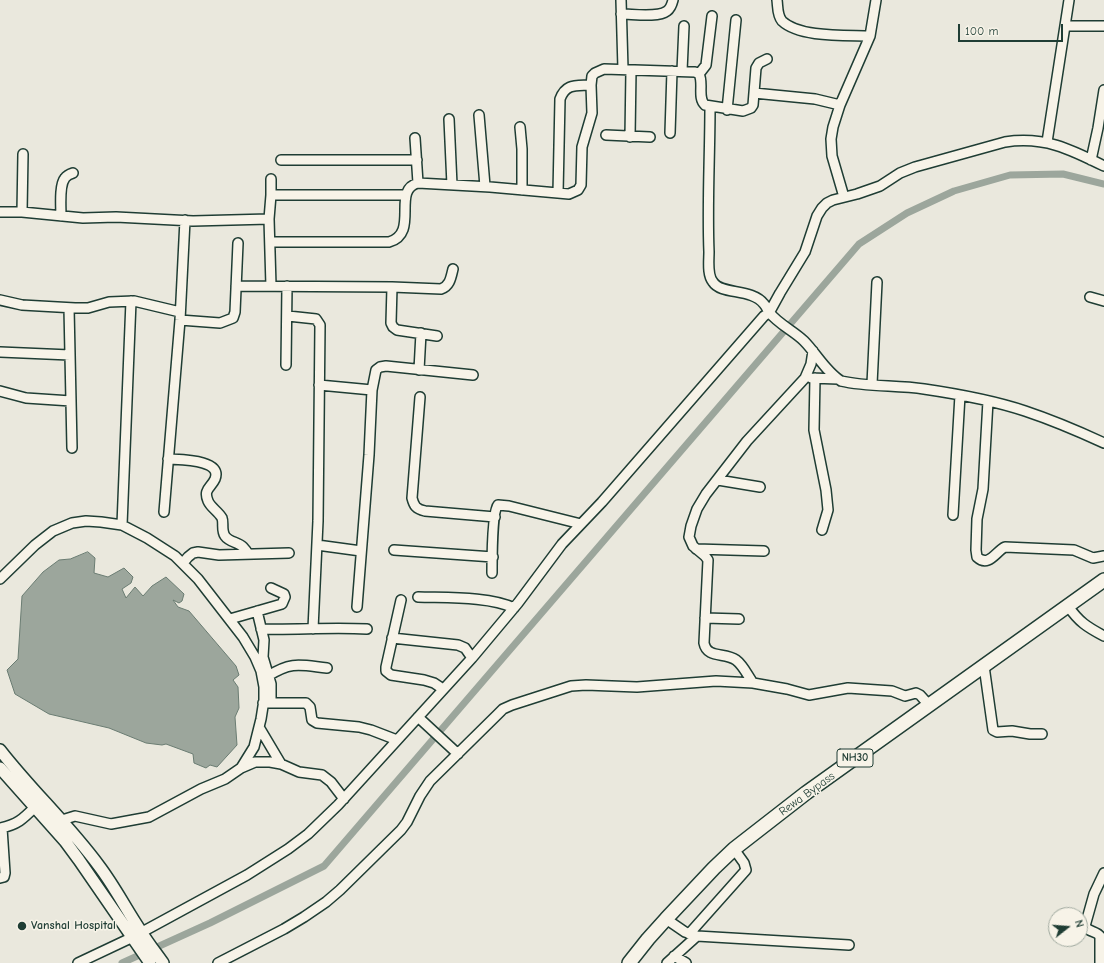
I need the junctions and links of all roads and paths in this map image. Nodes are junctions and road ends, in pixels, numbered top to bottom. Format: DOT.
graph roads {
  1 [pos="621,0"];
  2 [pos="673,0"];
  3 [pos="777,0"];
  4 [pos="876,0"];
  5 [pos="1069,0"];
  6 [pos="621,14"];
  7 [pos="712,16"];
  8 [pos="736,20"];
  9 [pos="684,26"];
  10 [pos="1065,26"];
  11 [pos="1104,26"];
  12 [pos="870,36"];
  13 [pos="767,59"];
  14 [pos="627,70"];
  15 [pos="672,71"];
  16 [pos="682,71"];
  17 [pos="699,74"];
  18 [pos="591,85"];
  19 [pos="1104,90"];
  20 [pos="754,92"];
  21 [pos="840,105"];
  22 [pos="710,106"];
  23 [pos="727,110"];
  24 [pos="479,114"];
  25 [pos="449,120"];
  26 [pos="520,127"];
  27 [pos="670,133"];
  28 [pos="606,135"];
  29 [pos="630,137"];
  30 [pos="650,137"];
  31 [pos="415,138"];
  32 [pos="1047,142"];
  33 [pos="23,154"];
  34 [pos="281,160"];
  35 [pos="417,160"];
  36 [pos="1091,160"];
  37 [pos="1104,166"];
  38 [pos="73,173"];
  39 [pos="271,179"];
  40 [pos="418,183"];
  41 [pos="452,185"];
  42 [pos="485,186"];
  43 [pos="522,190"];
  44 [pos="558,193"];
  45 [pos="271,195"];
  46 [pos="406,195"];
  47 [pos="844,197"];
  48 [pos="0,212"];
  49 [pos="22,212"];
  50 [pos="61,216"];
  51 [pos="269,219"];
  52 [pos="185,220"];
  53 [pos="270,242"];
  54 [pos="238,243"];
  55 [pos="453,269"];
  56 [pos="877,282"];
  57 [pos="236,286"];
  58 [pos="271,286"];
  59 [pos="287,286"];
  60 [pos="392,287"];
  61 [pos="1090,297"];
  62 [pos="0,300"];
  63 [pos="131,301"];
  64 [pos="1104,301"];
  65 [pos="69,308"];
  66 [pos="772,315"];
  67 [pos="180,316"];
  68 [pos="288,316"];
  69 [pos="421,333"];
  70 [pos="437,336"];
  71 [pos="812,351"];
  72 [pos="0,352"];
  73 [pos="70,355"];
  74 [pos="286,365"];
  75 [pos="419,370"];
  76 [pos="473,375"];
  77 [pos="805,378"];
  78 [pos="815,378"];
  79 [pos="838,379"];
  80 [pos="872,384"];
  81 [pos="320,385"];
  82 [pos="372,390"];
  83 [pos="0,391"];
  84 [pos="960,395"];
  85 [pos="420,397"];
  86 [pos="71,401"];
  87 [pos="988,401"];
  88 [pos="1104,443"];
  89 [pos="72,448"];
  90 [pos="168,459"];
  91 [pos="718,480"];
  92 [pos="760,487"];
  93 [pos="164,512"];
  94 [pos="953,515"];
  95 [pos="494,517"];
  96 [pos="581,524"];
  97 [pos="122,525"];
  98 [pos="822,530"];
  99 [pos="317,545"];
  100 [pos="696,549"];
  101 [pos="361,550"];
  102 [pos="394,550"];
  103 [pos="764,551"];
  104 [pos="289,553"];
  105 [pos="248,554"];
  106 [pos="1104,556"];
  107 [pos="493,557"];
  108 [pos="183,563"];
  109 [pos="492,573"];
  110 [pos="0,579"];
  111 [pos="1104,580"];
  112 [pos="271,588"];
  113 [pos="418,597"];
  114 [pos="401,600"];
  115 [pos="1068,606"];
  116 [pos="357,607"];
  117 [pos="514,608"];
  118 [pos="257,612"];
  119 [pos="705,618"];
  120 [pos="739,618"];
  121 [pos="230,619"];
  122 [pos="261,629"];
  123 [pos="313,629"];
  124 [pos="367,629"];
  125 [pos="1104,636"];
  126 [pos="392,638"];
  127 [pos="472,658"];
  128 [pos="984,666"];
  129 [pos="327,668"];
  130 [pos="268,676"];
  131 [pos="753,683"];
  132 [pos="443,690"];
  133 [pos="267,703"];
  134 [pos="929,705"];
  135 [pos="420,719"];
  136 [pos="259,727"];
  137 [pos="1042,734"];
  138 [pos="397,740"];
  139 [pos="0,750"];
  140 [pos="455,751"];
  141 [pos="281,764"];
  142 [pos="241,768"];
  143 [pos="2,774"];
  144 [pos="344,799"];
  145 [pos="35,807"];
  146 [pos="62,820"];
  147 [pos="1,828"];
  148 [pos="734,849"];
  149 [pos="1104,873"];
  150 [pos="0,878"];
  151 [pos="666,918"];
  152 [pos="693,935"];
  153 [pos="140,939"];
  154 [pos="849,945"];
  155 [pos="674,956"];
  156 [pos="78,963"];
  157 [pos="150,963"];
  158 [pos="163,963"];
  159 [pos="218,963"];
  160 [pos="629,963"];
  161 [pos="667,963"];
  162 [pos="686,963"];
  163 [pos="1100,963"];
  1 -- 6 [label="street"];
  2 -- 6 [label="street"];
  3 -- 12 [label="street"];
  4 -- 12 [label="street"];
  5 -- 10 [label="street"];
  6 -- 14 [label="street"];
  7 -- 17 [label="street"];
  8 -- 23 [label="street"];
  9 -- 16 [label="street"];
  10 -- 11 [label="street"];
  10 -- 32 [label="street"];
  12 -- 21 [label="street"];
  13 -- 20 [label="street"];
  14 -- 15 [label="street"];
  14 -- 18 [label="street"];
  14 -- 29 [label="street"];
  15 -- 16 [label="street"];
  15 -- 27 [label="street"];
  16 -- 17 [label="street"];
  17 -- 22 [label="street"];
  18 -- 44 [label="street"];
  18 -- 44 [label="street"];
  19 -- 36 [label="street"];
  20 -- 21 [label="street"];
  20 -- 23 [label="street"];
  21 -- 47 [label="street"];
  22 -- 23 [label="street"];
  22 -- 66 [label="street"];
  24 -- 42 [label="street"];
  25 -- 41 [label="street"];
  26 -- 43 [label="street"];
  28 -- 29 [label="street"];
  29 -- 30 [label="street"];
  31 -- 35 [label="street"];
  32 -- 36 [label="street"];
  32 -- 47 [label="street"];
  33 -- 49 [label="street"];
  34 -- 35 [label="street"];
  35 -- 40 [label="street"];
  36 -- 37 [label="street"];
  38 -- 50 [label="street"];
  39 -- 45 [label="street"];
  40 -- 41 [label="street"];
  40 -- 46 [label="street"];
  41 -- 42 [label="street"];
  42 -- 43 [label="street"];
  43 -- 44 [label="street"];
  45 -- 46 [label="street"];
  45 -- 51 [label="street"];
  46 -- 53 [label="street"];
  47 -- 66 [label="street"];
  48 -- 49 [label="street"];
  49 -- 50 [label="street"];
  50 -- 52 [label="street"];
  51 -- 52 [label="street"];
  51 -- 53 [label="street"];
  52 -- 67 [label="street"];
  53 -- 58 [label="street"];
  54 -- 57 [label="street"];
  55 -- 60 [label="street"];
  56 -- 80 [label="street"];
  57 -- 58 [label="street"];
  57 -- 67 [label="street"];
  58 -- 59 [label="street"];
  59 -- 60 [label="street"];
  59 -- 68 [label="street"];
  60 -- 69 [label="street"];
  61 -- 64 [label="street"];
  62 -- 65 [label="street"];
  63 -- 65 [label="street"];
  63 -- 67 [label="street"];
  63 -- 97 [label="street"];
  65 -- 73 [label="street"];
  66 -- 71 [label="street"];
  66 -- 96 [label="street"];
  67 -- 90 [label="street"];
  68 -- 74 [label="street"];
  68 -- 81 [label="street"];
  69 -- 70 [label="street"];
  69 -- 75 [label="street"];
  71 -- 77 [label="street"];
  71 -- 79 [label="street"];
  72 -- 73 [label="street"];
  73 -- 86 [label="street"];
  75 -- 76 [label="street"];
  75 -- 82 [label="street"];
  77 -- 78 [label="street"];
  77 -- 91 [label="street"];
  78 -- 79 [label="street"];
  78 -- 98 [label="street"];
  79 -- 80 [label="street"];
  80 -- 84 [label="street"];
  81 -- 82 [label="street"];
  81 -- 99 [label="street"];
  82 -- 101 [label="street"];
  83 -- 86 [label="street"];
  84 -- 87 [label="street"];
  84 -- 94 [label="street"];
  85 -- 95 [label="street"];
  86 -- 89 [label="street"];
  87 -- 88 [label="street"];
  87 -- 106 [label="street"];
  90 -- 93 [label="street"];
  90 -- 105 [label="street"];
  91 -- 92 [label="street"];
  91 -- 100 [label="street"];
  95 -- 96 [label="street"];
  95 -- 107 [label="street"];
  96 -- 117 [label="street"];
  97 -- 108 [label="street"];
  97 -- 110 [label="street"];
  99 -- 101 [label="street"];
  99 -- 123 [label="street"];
  100 -- 103 [label="street"];
  100 -- 119 [label="street"];
  101 -- 116 [label="street"];
  102 -- 107 [label="street"];
  104 -- 105 [label="street"];
  105 -- 108 [label="street"];
  107 -- 109 [label="street"];
  108 -- 121 [label="street"];
  111 -- 115 [label="highway, Rewa Bypass / NH30"];
  112 -- 118 [label="street"];
  113 -- 117 [label="street"];
  114 -- 126 [label="street"];
  115 -- 125 [label="street"];
  115 -- 128 [label="highway, Rewa Bypass / NH30"];
  117 -- 127 [label="street"];
  118 -- 121 [label="street"];
  118 -- 122 [label="street"];
  119 -- 120 [label="street"];
  119 -- 131 [label="street"];
  121 -- 133 [label="street"];
  122 -- 123 [label="street"];
  122 -- 130 [label="street"];
  123 -- 124 [label="street"];
  126 -- 127 [label="street"];
  126 -- 132 [label="street"];
  127 -- 132 [label="street"];
  128 -- 134 [label="highway, Rewa Bypass / NH30"];
  128 -- 137 [label="street"];
  129 -- 130 [label="street"];
  130 -- 133 [label="street"];
  131 -- 134 [label="street"];
  131 -- 140 [label="street"];
  132 -- 135 [label="street"];
  133 -- 136 [label="street"];
  133 -- 138 [label="street"];
  134 -- 148 [label="highway, Rewa Bypass / NH30"];
  135 -- 138 [label="street"];
  135 -- 140 [label="street"];
  136 -- 141 [label="street"];
  136 -- 142 [label="street"];
  138 -- 144 [label="street"];
  139 -- 146 [label="main road"];
  140 -- 159 [label="street"];
  141 -- 142 [label="street"];
  141 -- 144 [label="street"];
  142 -- 146 [label="street"];
  143 -- 145 [label="main road"];
  144 -- 153 [label="street"];
  145 -- 147 [label="street"];
  145 -- 153 [label="main road"];
  146 -- 153 [label="main road"];
  147 -- 150 [label="street"];
  148 -- 151 [label="highway, Rewa Bypass / NH30"];
  148 -- 152 [label="street"];
  149 -- 163 [label="street"];
  151 -- 152 [label="street"];
  151 -- 160 [label="highway, Rewa Bypass / NH30"];
  152 -- 154 [label="street"];
  152 -- 155 [label="street"];
  153 -- 156 [label="street"];
  153 -- 157 [label="main road"];
  153 -- 158 [label="main road"];
  155 -- 161 [label="street"];
  155 -- 162 [label="street"];
}
